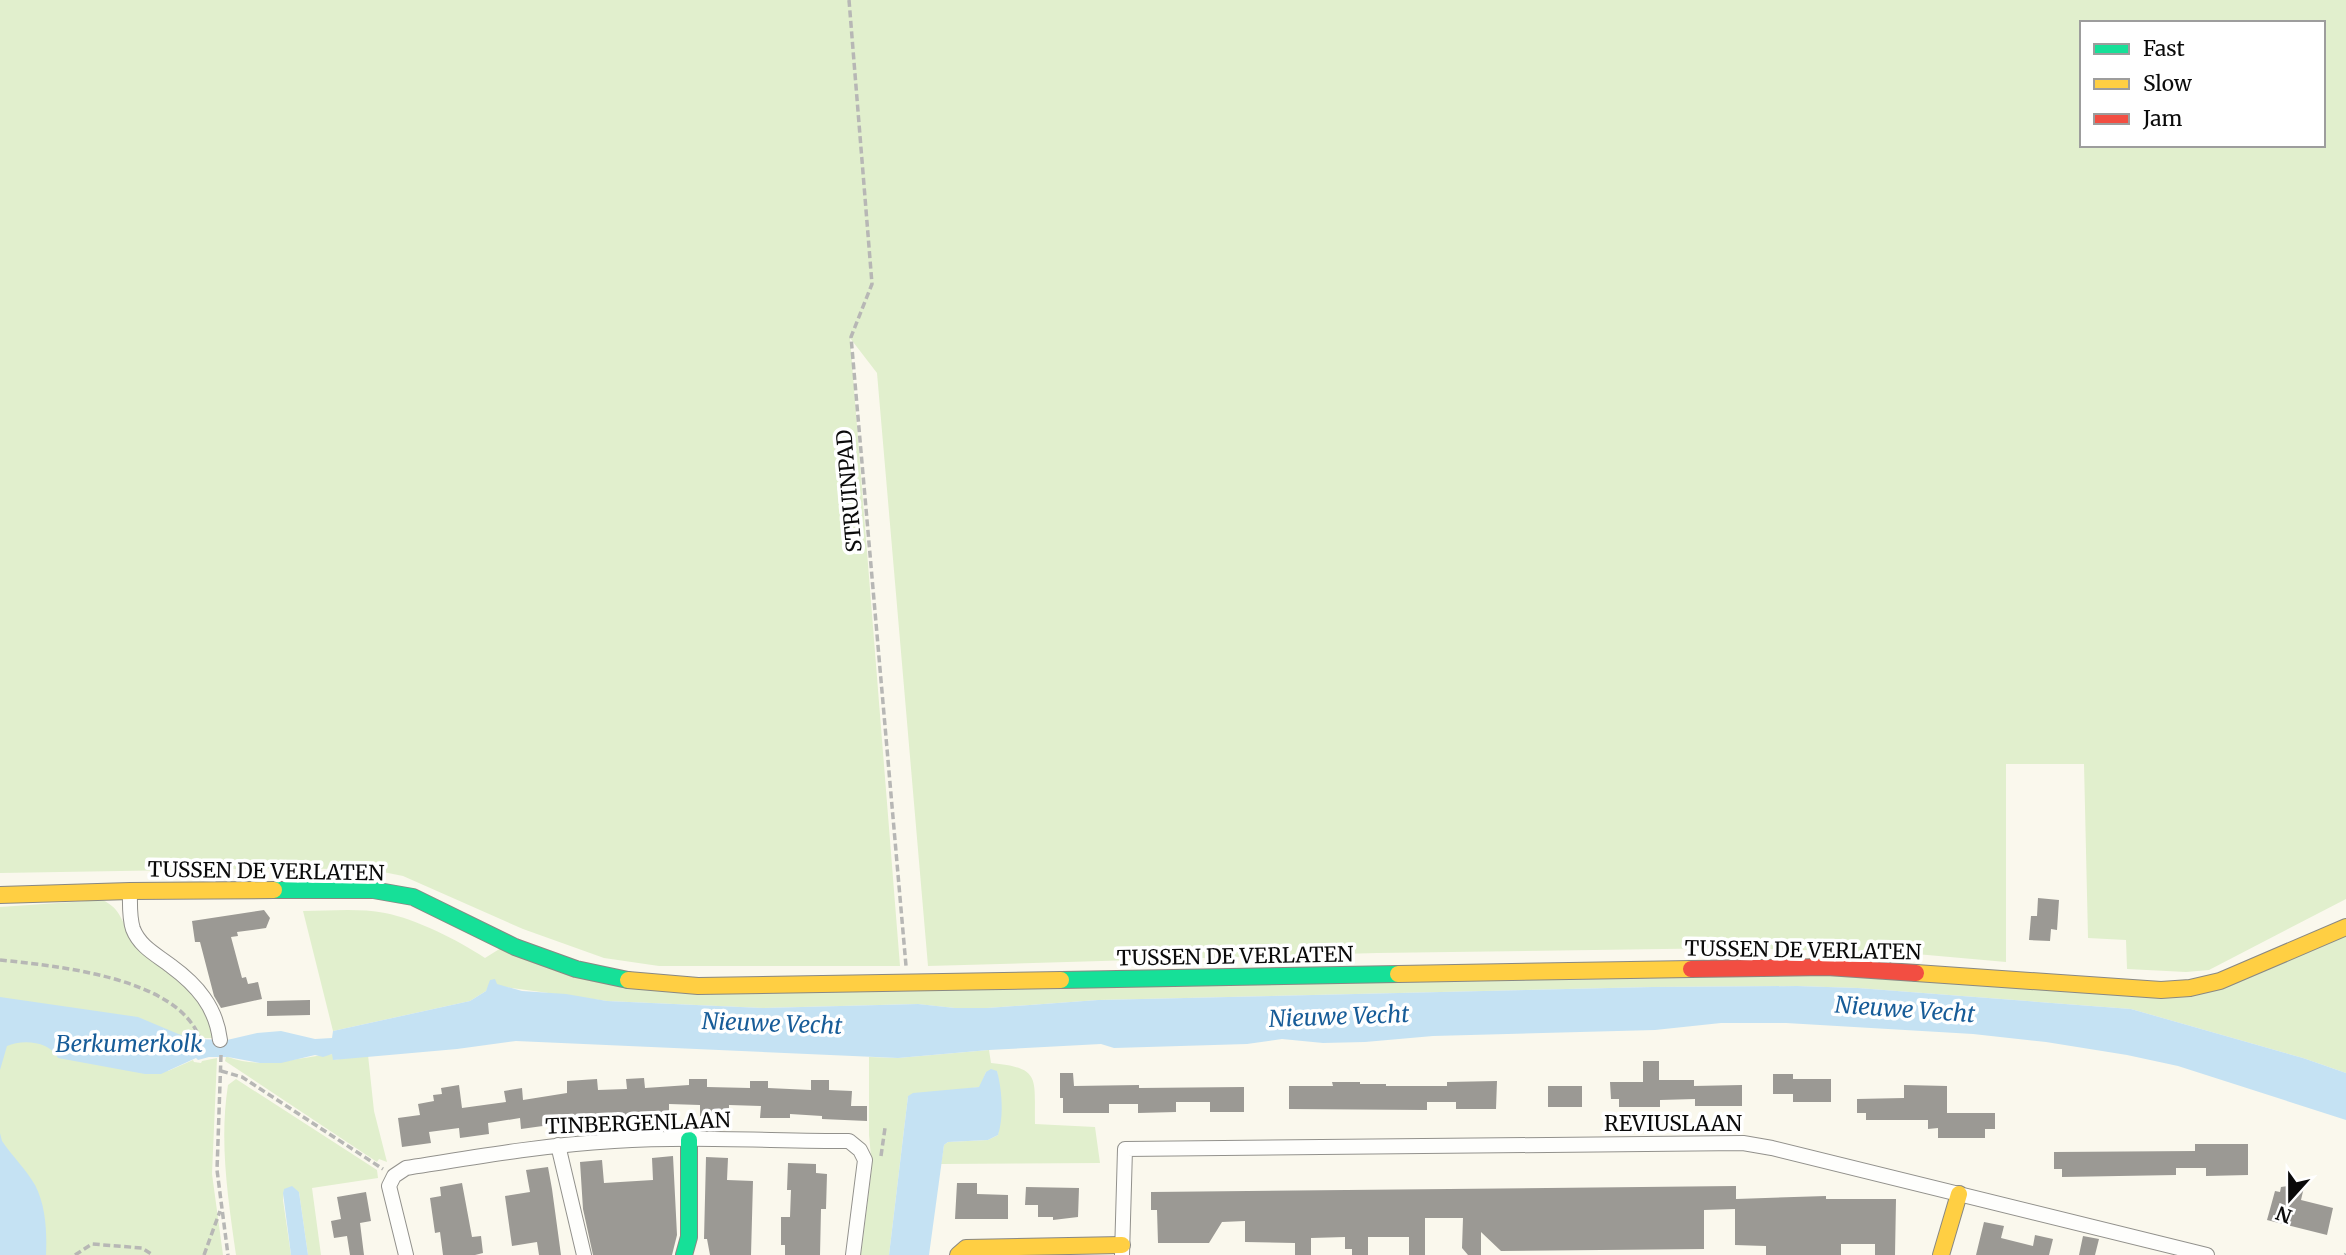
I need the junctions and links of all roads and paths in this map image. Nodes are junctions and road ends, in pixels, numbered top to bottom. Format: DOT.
graph roads {
  1 [pos="849,0"];
  2 [pos="130,891"];
  3 [pos="0,895"];
  4 [pos="2346,927"];
  5 [pos="0,960"];
  6 [pos="907,982"];
  7 [pos="220,1040"];
  8 [pos="221,1059"];
  9 [pos="222,1071"];
  10 [pos="689,1140"];
  11 [pos="558,1145"];
  12 [pos="394,1175"];
  13 [pos="1959,1194"];
  14 [pos="221,1209"];
  15 [pos="2160,1249"];
  16 [pos="1122,1250"];
  17 [pos="75,1255"];
  18 [pos="153,1255"];
  19 [pos="204,1255"];
  20 [pos="228,1255"];
  21 [pos="406,1255"];
  22 [pos="584,1255"];
  23 [pos="684,1255"];
  24 [pos="853,1255"];
  25 [pos="958,1255"];
  26 [pos="1941,1255"];
  27 [pos="2207,1255"];
  1 -- 6 [label="path, STRUINPAD"];
  2 -- 3 [label="street, TUSSEN DE VERLATEN"];
  2 -- 6 [label="street, TUSSEN DE VERLATEN"];
  2 -- 7 [label="street"];
  4 -- 6 [label="street, TUSSEN DE VERLATEN"];
  5 -- 7 [label="path"];
  8 -- 9 [label="path"];
  9 -- 12 [label="path"];
  9 -- 14 [label="path"];
  10 -- 11 [label="street, TINBERGENLAAN"];
  10 -- 23 [label="street"];
  10 -- 24 [label="street, TINBERGENLAAN"];
  11 -- 12 [label="street, TINBERGENLAAN"];
  11 -- 22 [label="street"];
  12 -- 21 [label="street"];
  13 -- 15 [label="street, REVIUSLAAN"];
  13 -- 16 [label="street, REVIUSLAAN"];
  13 -- 26 [label="street"];
  14 -- 19 [label="path"];
  14 -- 20 [label="path"];
  15 -- 27 [label="street, REVIUSLAAN"];
  16 -- 25 [label="street"];
  17 -- 18 [label="path"];
}
